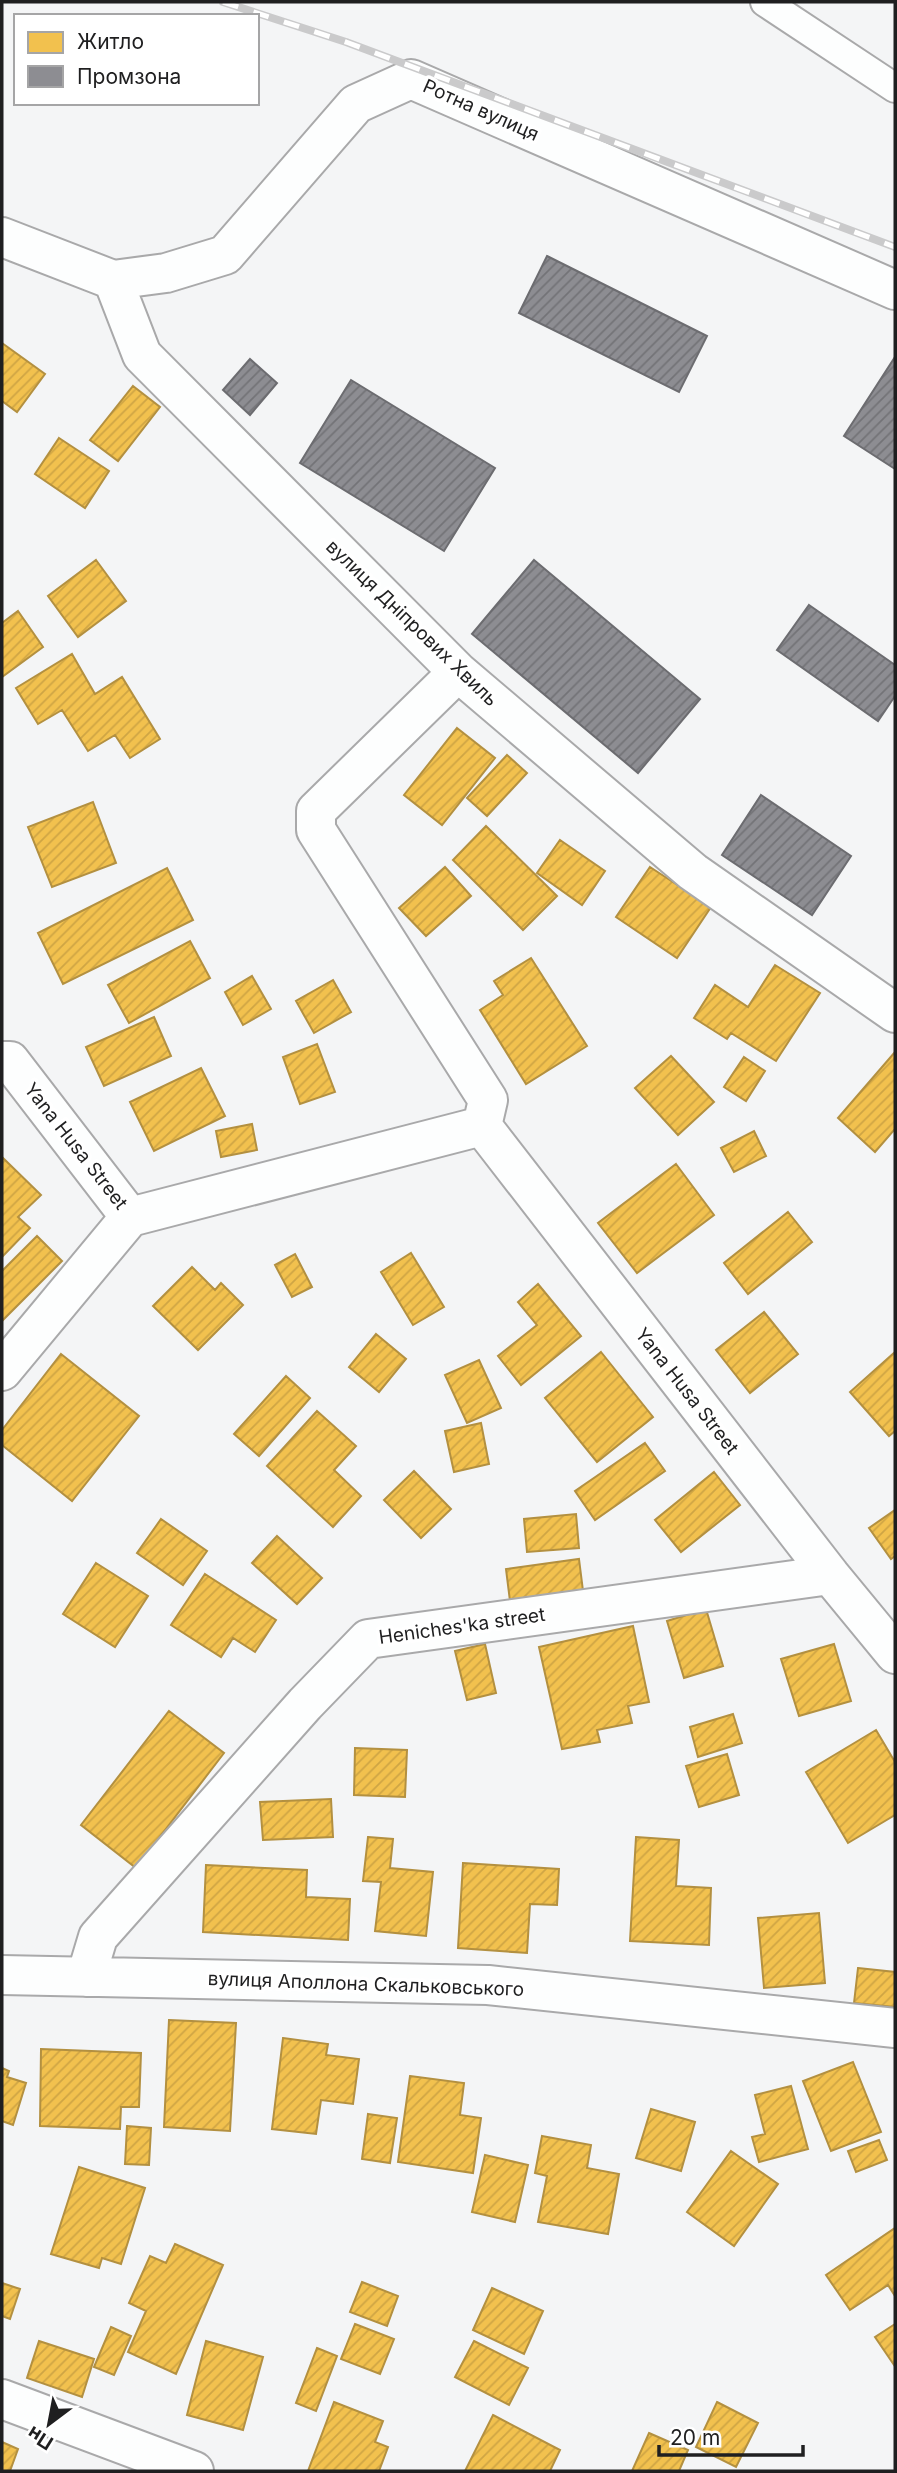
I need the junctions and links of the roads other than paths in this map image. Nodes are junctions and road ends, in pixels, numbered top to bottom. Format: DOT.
graph roads {
  1 [pos="765,2"];
  2 [pos="895,88"];
  3 [pos="2,237"];
  4 [pos="113,280"];
  5 [pos="895,290"];
  6 [pos="458,672"];
  7 [pos="895,1013"];
  8 [pos="4,1056"];
  9 [pos="481,1126"];
  10 [pos="130,1217"];
  11 [pos="2,1371"];
  12 [pos="830,1575"];
  13 [pos="895,1654"];
  14 [pos="2,1975"];
  15 [pos="86,1977"];
  16 [pos="895,2028"];
  17 [pos="2,2399"];
  18 [pos="194,2471"];
  1 -- 2 [label="lane"];
  3 -- 4 [label="street"];
  4 -- 5 [label="street, Ротна вулиця"];
  4 -- 6 [label="street, вулиця Дніпрових Хвиль"];
  6 -- 7 [label="street, вулиця Дніпрових Хвиль"];
  6 -- 9 [label="street"];
  8 -- 10 [label="street, Yana Husa Street"];
  9 -- 10 [label="street, Yana Husa Street"];
  9 -- 12 [label="street, Yana Husa Street"];
  10 -- 11 [label="street"];
  12 -- 13 [label="street, Yana Husa Street"];
  12 -- 15 [label="street, Heniches'ka street"];
  14 -- 15 [label="street, вулиця Аполлона Скальковського"];
  15 -- 16 [label="street, вулиця Аполлона Скальковського"];
  17 -- 18 [label="street"];
}
